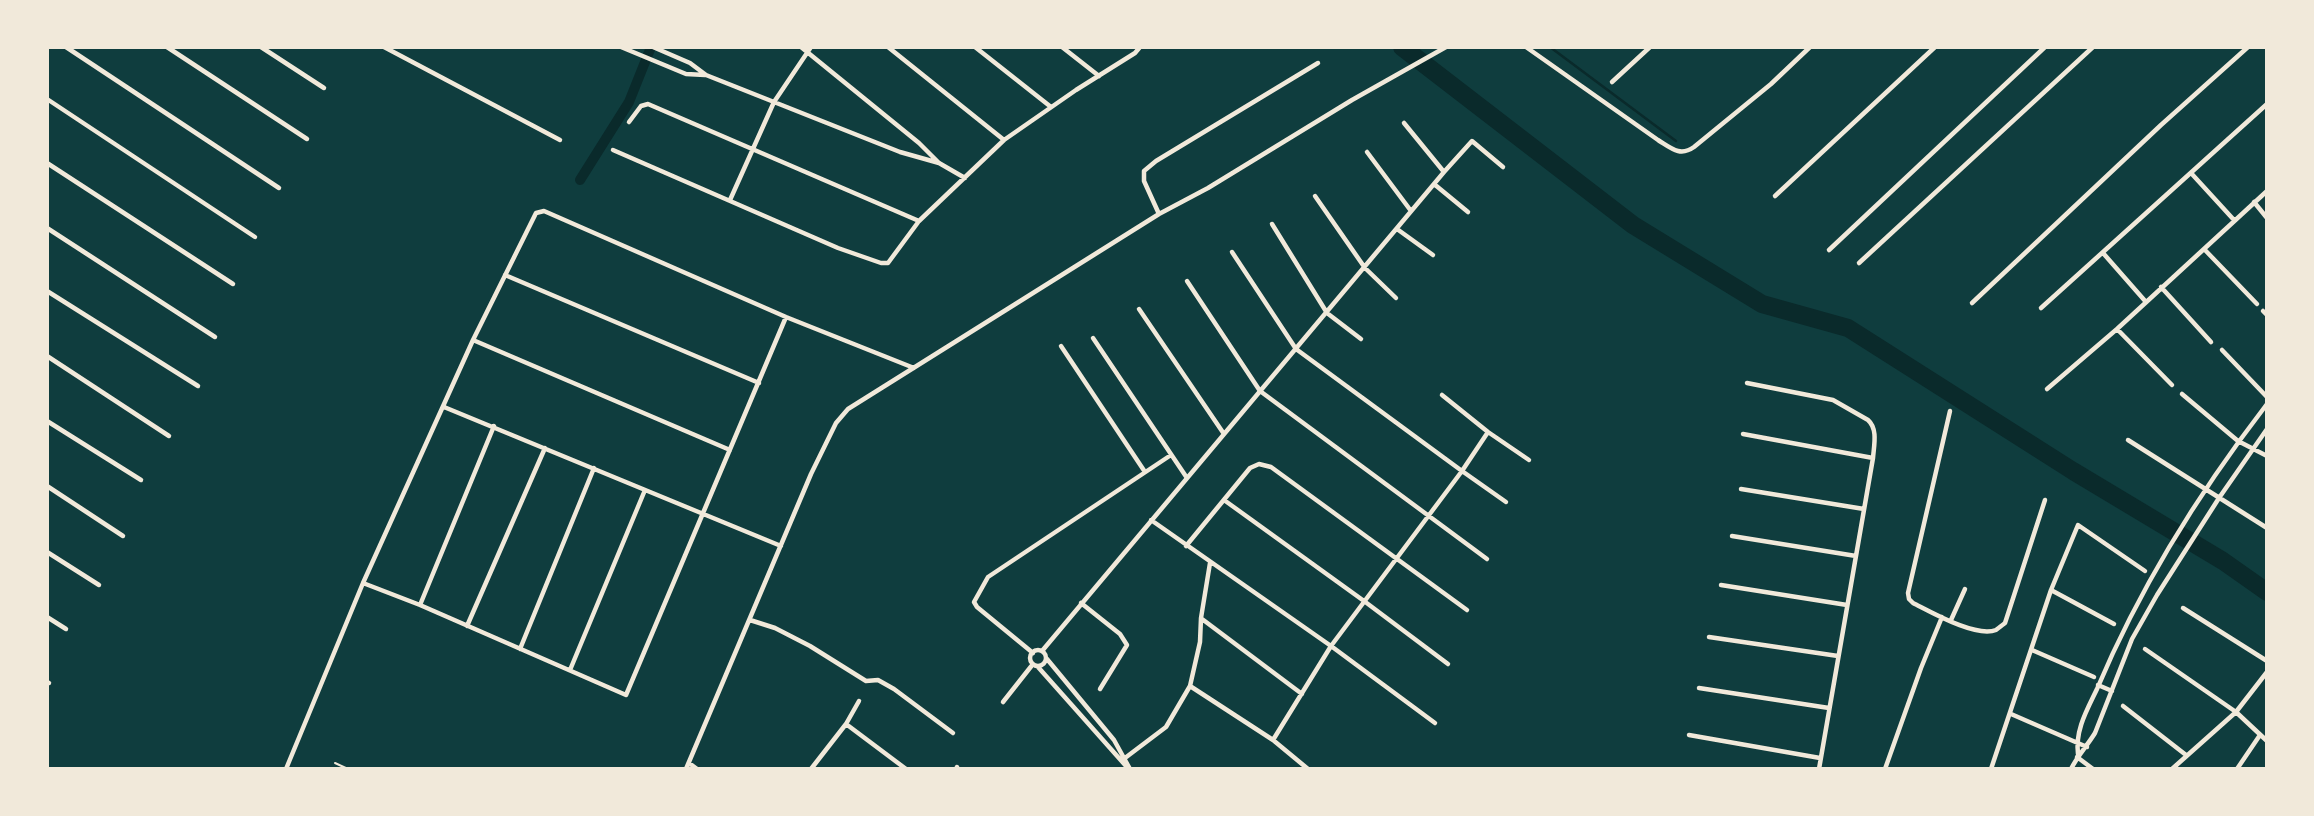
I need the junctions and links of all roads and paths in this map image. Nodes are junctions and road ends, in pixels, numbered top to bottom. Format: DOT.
graph roads {
  1 [pos="66,47"];
  2 [pos="167,47"];
  3 [pos="261,47"];
  4 [pos="384,47"];
  5 [pos="621,47"];
  6 [pos="653,47"];
  7 [pos="800,47"];
  8 [pos="811,47"];
  9 [pos="887,47"];
  10 [pos="975,47"];
  11 [pos="1062,47"];
  12 [pos="1140,47"];
  13 [pos="1526,47"];
  14 [pos="1650,47"];
  15 [pos="1810,47"];
  16 [pos="1935,47"];
  17 [pos="2045,47"];
  18 [pos="2093,47"];
  19 [pos="2248,47"];
  20 [pos="1445,48"];
  21 [pos="807,52"];
  22 [pos="1318,62"];
  23 [pos="706,75"];
  24 [pos="1099,76"];
  25 [pos="1612,82"];
  26 [pos="324,88"];
  27 [pos="47,99"];
  28 [pos="774,102"];
  29 [pos="2267,104"];
  30 [pos="1051,107"];
  31 [pos="629,122"];
  32 [pos="1404,124"];
  33 [pos="307,139"];
  34 [pos="560,140"];
  35 [pos="1004,140"];
  36 [pos="751,149"];
  37 [pos="613,150"];
  38 [pos="1367,152"];
  39 [pos="47,163"];
  40 [pos="939,163"];
  41 [pos="1503,167"];
  42 [pos="1444,172"];
  43 [pos="2191,173"];
  44 [pos="965,178"];
  45 [pos="1434,184"];
  46 [pos="279,188"];
  47 [pos="2267,191"];
  48 [pos="1315,196"];
  49 [pos="1775,196"];
  50 [pos="730,200"];
  51 [pos="2254,202"];
  52 [pos="1411,211"];
  53 [pos="1468,212"];
  54 [pos="1159,214"];
  55 [pos="2267,218"];
  56 [pos="2234,220"];
  57 [pos="919,221"];
  58 [pos="1272,224"];
  59 [pos="47,228"];
  60 [pos="1397,228"];
  61 [pos="255,237"];
  62 [pos="2204,249"];
  63 [pos="1829,250"];
  64 [pos="1233,252"];
  65 [pos="2103,253"];
  66 [pos="1433,255"];
  67 [pos="1859,262"];
  68 [pos="1365,268"];
  69 [pos="505,275"];
  70 [pos="1187,281"];
  71 [pos="233,284"];
  72 [pos="2161,287"];
  73 [pos="47,291"];
  74 [pos="1396,298"];
  75 [pos="2146,302"];
  76 [pos="1972,303"];
  77 [pos="2257,304"];
  78 [pos="2041,308"];
  79 [pos="1139,309"];
  80 [pos="1327,313"];
  81 [pos="786,317"];
  82 [pos="2117,329"];
  83 [pos="215,337"];
  84 [pos="1093,338"];
  85 [pos="1361,339"];
  86 [pos="473,340"];
  87 [pos="2211,342"];
  88 [pos="1061,346"];
  89 [pos="1296,349"];
  90 [pos="2221,350"];
  91 [pos="47,356"];
  92 [pos="914,368"];
  93 [pos="759,383"];
  94 [pos="1747,383"];
  95 [pos="2172,385"];
  96 [pos="198,386"];
  97 [pos="2047,389"];
  98 [pos="1260,391"];
  99 [pos="2182,394"];
  100 [pos="1442,395"];
  101 [pos="2267,397"];
  102 [pos="2267,404"];
  103 [pos="444,407"];
  104 [pos="1950,411"];
  105 [pos="47,421"];
  106 [pos="494,426"];
  107 [pos="2267,429"];
  108 [pos="1488,432"];
  109 [pos="1224,434"];
  110 [pos="1743,434"];
  111 [pos="169,436"];
  112 [pos="2128,440"];
  113 [pos="2238,441"];
  114 [pos="2253,447"];
  115 [pos="545,448"];
  116 [pos="730,450"];
  117 [pos="1171,455"];
  118 [pos="2267,456"];
  119 [pos="1873,458"];
  120 [pos="1529,460"];
  121 [pos="594,468"];
  122 [pos="1462,471"];
  123 [pos="1145,472"];
  124 [pos="1187,478"];
  125 [pos="141,480"];
  126 [pos="47,486"];
  127 [pos="1741,489"];
  128 [pos="2206,489"];
  129 [pos="645,490"];
  130 [pos="2219,498"];
  131 [pos="1224,500"];
  132 [pos="2045,500"];
  133 [pos="1506,502"];
  134 [pos="1864,509"];
  135 [pos="702,514"];
  136 [pos="1429,516"];
  137 [pos="1151,520"];
  138 [pos="2267,528"];
  139 [pos="123,536"];
  140 [pos="1732,536"];
  141 [pos="781,546"];
  142 [pos="1186,546"];
  143 [pos="47,552"];
  144 [pos="1856,556"];
  145 [pos="1487,559"];
  146 [pos="1396,560"];
  147 [pos="1210,563"];
  148 [pos="2145,571"];
  149 [pos="363,583"];
  150 [pos="99,585"];
  151 [pos="1721,585"];
  152 [pos="2147,586"];
  153 [pos="1965,589"];
  154 [pos="2052,590"];
  155 [pos="2157,595"];
  156 [pos="1364,601"];
  157 [pos="1081,603"];
  158 [pos="420,605"];
  159 [pos="1847,605"];
  160 [pos="2183,608"];
  161 [pos="1467,610"];
  162 [pos="47,617"];
  163 [pos="1942,617"];
  164 [pos="1201,618"];
  165 [pos="750,620"];
  166 [pos="1951,620"];
  167 [pos="2114,624"];
  168 [pos="467,626"];
  169 [pos="66,629"];
  170 [pos="1709,637"];
  171 [pos="1331,646"];
  172 [pos="520,649"];
  173 [pos="2145,649"];
  174 [pos="2032,650"];
  175 [pos="1042,651"];
  176 [pos="1033,653"];
  177 [pos="1838,656"];
  178 [pos="1046,659"];
  179 [pos="2267,661"];
  180 [pos="1448,664"];
  181 [pos="1035,665"];
  182 [pos="570,670"];
  183 [pos="2267,672"];
  184 [pos="2094,677"];
  185 [pos="2098,685"];
  186 [pos="1190,686"];
  187 [pos="1699,688"];
  188 [pos="1100,689"];
  189 [pos="2112,691"];
  190 [pos="1302,694"];
  191 [pos="859,701"];
  192 [pos="1003,702"];
  193 [pos="1085,705"];
  194 [pos="2123,706"];
  195 [pos="1829,708"];
  196 [pos="1077,712"];
  197 [pos="2235,712"];
  198 [pos="2011,714"];
  199 [pos="1435,723"];
  200 [pos="846,724"];
  201 [pos="953,733"];
  202 [pos="1689,735"];
  203 [pos="2260,735"];
  204 [pos="1273,740"];
  205 [pos="2267,741"];
  206 [pos="2076,742"];
  207 [pos="2087,747"];
  208 [pos="2186,755"];
  209 [pos="2077,756"];
  210 [pos="1125,758"];
  211 [pos="1821,758"];
  212 [pos="335,762"];
  213 [pos="688,766"];
  214 [pos="286,769"];
  215 [pos="348,769"];
  216 [pos="697,769"];
  217 [pos="811,769"];
  218 [pos="906,769"];
  219 [pos="1130,769"];
  220 [pos="1308,769"];
  221 [pos="1819,769"];
  222 [pos="1885,769"];
  223 [pos="1991,769"];
  224 [pos="2071,769"];
  225 [pos="2093,769"];
  226 [pos="2172,769"];
  227 [pos="2237,769"];
  1 -- 46 [label="street"];
  2 -- 33 [label="street"];
  3 -- 26 [label="street"];
  4 -- 34 [label="street"];
  5 -- 23 [label="street"];
  6 -- 23 [label="street"];
  7 -- 21 [label="street"];
  8 -- 21 [label="street"];
  9 -- 35 [label="street"];
  10 -- 30 [label="street"];
  11 -- 24 [label="street"];
  12 -- 24 [label="street"];
  13 -- 15 [label="street"];
  14 -- 25 [label="street"];
  16 -- 49 [label="street"];
  17 -- 63 [label="street"];
  18 -- 67 [label="street"];
  19 -- 76 [label="street"];
  20 -- 54 [label="street"];
  21 -- 28 [label="street"];
  21 -- 40 [label="street"];
  22 -- 54 [label="street"];
  23 -- 28 [label="street"];
  24 -- 30 [label="street"];
  27 -- 61 [label="street"];
  28 -- 36 [label="street"];
  28 -- 40 [label="street"];
  29 -- 43 [label="street"];
  30 -- 35 [label="street"];
  31 -- 36 [label="street"];
  32 -- 42 [label="street"];
  35 -- 44 [label="street"];
  36 -- 50 [label="street"];
  36 -- 57 [label="street"];
  37 -- 50 [label="street"];
  38 -- 52 [label="street"];
  39 -- 71 [label="street"];
  40 -- 44 [label="street"];
  41 -- 42 [label="street"];
  42 -- 45 [label="street"];
  43 -- 56 [label="street"];
  43 -- 65 [label="street"];
  44 -- 57 [label="street"];
  45 -- 52 [label="street"];
  45 -- 53 [label="street"];
  47 -- 51 [label="street"];
  48 -- 68 [label="street"];
  50 -- 57 [label="street"];
  51 -- 55 [label="street"];
  51 -- 56 [label="street"];
  52 -- 60 [label="street"];
  54 -- 92 [label="street"];
  56 -- 62 [label="street"];
  58 -- 80 [label="street"];
  59 -- 83 [label="street"];
  60 -- 66 [label="street"];
  60 -- 68 [label="street"];
  62 -- 72 [label="street"];
  62 -- 77 [label="street"];
  64 -- 89 [label="street"];
  65 -- 75 [label="street"];
  65 -- 78 [label="street"];
  68 -- 74 [label="street"];
  68 -- 80 [label="street"];
  69 -- 81 [label="street"];
  69 -- 86 [label="street"];
  69 -- 93 [label="street"];
  70 -- 98 [label="street"];
  72 -- 75 [label="street"];
  72 -- 87 [label="street"];
  73 -- 96 [label="street"];
  75 -- 82 [label="street"];
  79 -- 109 [label="street"];
  80 -- 85 [label="street"];
  80 -- 89 [label="street"];
  81 -- 92 [label="street"];
  81 -- 93 [label="street"];
  82 -- 95 [label="street"];
  82 -- 97 [label="street"];
  84 -- 117 [label="street"];
  86 -- 103 [label="street"];
  86 -- 116 [label="street"];
  88 -- 123 [label="street"];
  89 -- 98 [label="street"];
  89 -- 122 [label="street"];
  90 -- 101 [label="street"];
  91 -- 111 [label="street"];
  92 -- 141 [label="street"];
  93 -- 116 [label="street"];
  94 -- 119 [label="street"];
  98 -- 109 [label="street"];
  98 -- 136 [label="street"];
  99 -- 113 [label="street"];
  100 -- 108 [label="street"];
  102 -- 113 [label="street"];
  103 -- 106 [label="street"];
  103 -- 149 [label="street"];
  104 -- 163 [label="street"];
  105 -- 125 [label="street"];
  106 -- 115 [label="street"];
  106 -- 158 [label="street"];
  107 -- 114 [label="street"];
  108 -- 120 [label="street"];
  108 -- 122 [label="street"];
  109 -- 124 [label="street"];
  110 -- 119 [label="street"];
  112 -- 128 [label="street"];
  113 -- 114 [label="street"];
  113 -- 128 [label="street"];
  114 -- 118 [label="street"];
  114 -- 130 [label="street"];
  115 -- 121 [label="street"];
  115 -- 168 [label="street"];
  116 -- 135 [label="street"];
  117 -- 123 [label="street"];
  117 -- 124 [label="street"];
  119 -- 134 [label="street"];
  121 -- 129 [label="street"];
  121 -- 172 [label="street"];
  122 -- 133 [label="street"];
  122 -- 136 [label="street"];
  123 -- 176 [label="street"];
  124 -- 137 [label="street"];
  126 -- 139 [label="street"];
  127 -- 134 [label="street"];
  128 -- 130 [label="street"];
  128 -- 152 [label="street"];
  129 -- 135 [label="street"];
  129 -- 182 [label="street"];
  130 -- 138 [label="street"];
  130 -- 155 [label="street"];
  131 -- 142 [label="street"];
  131 -- 146 [label="street"];
  131 -- 156 [label="street"];
  132 -- 166 [label="street"];
  134 -- 144 [label="street"];
  135 -- 141 [label="street"];
  135 -- 182 [label="street"];
  136 -- 145 [label="street"];
  136 -- 146 [label="street"];
  137 -- 142 [label="street"];
  137 -- 157 [label="street"];
  140 -- 144 [label="street"];
  141 -- 165 [label="street"];
  142 -- 147 [label="street"];
  143 -- 150 [label="street"];
  144 -- 159 [label="street"];
  146 -- 156 [label="street"];
  146 -- 161 [label="street"];
  147 -- 164 [label="street"];
  147 -- 171 [label="street"];
  148 -- 154 [label="street"];
  149 -- 158 [label="street"];
  149 -- 214 [label="street"];
  151 -- 159 [label="street"];
  152 -- 155 [label="street"];
  152 -- 185 [label="street"];
  153 -- 166 [label="street"];
  154 -- 167 [label="street"];
  154 -- 174 [label="street"];
  155 -- 189 [label="street"];
  156 -- 171 [label="street"];
  156 -- 180 [label="street"];
  157 -- 175 [label="street"];
  157 -- 188 [label="street"];
  158 -- 168 [label="street"];
  159 -- 177 [label="street"];
  160 -- 179 [label="street"];
  162 -- 169 [label="street"];
  163 -- 166 [label="street"];
  163 -- 222 [label="street"];
  164 -- 186 [label="street"];
  164 -- 190 [label="street"];
  165 -- 201 [label="street"];
  165 -- 213 [label="street"];
  168 -- 172 [label="street"];
  170 -- 177 [label="street"];
  171 -- 190 [label="street"];
  171 -- 199 [label="street"];
  172 -- 182 [label="street"];
  173 -- 197 [label="street"];
  174 -- 184 [label="street"];
  174 -- 198 [label="street"];
  175 -- 176 [label="street"];
  175 -- 178 [label="street"];
  176 -- 181 [label="street"];
  177 -- 195 [label="street"];
  178 -- 181 [label="street"];
  178 -- 193 [label="street"];
  181 -- 192 [label="street"];
  181 -- 196 [label="street"];
  183 -- 197 [label="street"];
  185 -- 189 [label="street"];
  185 -- 206 [label="street"];
  186 -- 204 [label="street"];
  186 -- 210 [label="street"];
  187 -- 195 [label="street"];
  189 -- 207 [label="street"];
  190 -- 204 [label="street"];
  191 -- 200 [label="street"];
  193 -- 196 [label="street"];
  193 -- 210 [label="street"];
  194 -- 208 [label="street"];
  195 -- 211 [label="street"];
  196 -- 219 [label="street"];
  197 -- 203 [label="street"];
  197 -- 208 [label="street"];
  198 -- 206 [label="street"];
  198 -- 223 [label="street"];
  200 -- 217 [label="street"];
  200 -- 218 [label="street"];
  202 -- 211 [label="street"];
  203 -- 205 [label="street"];
  203 -- 227 [label="street"];
  204 -- 220 [label="street"];
  206 -- 207 [label="street"];
  206 -- 209 [label="street"];
  207 -- 209 [label="street"];
  208 -- 226 [label="street"];
  209 -- 224 [label="street"];
  209 -- 225 [label="street"];
  210 -- 219 [label="street"];
  211 -- 221 [label="street"];
  212 -- 215 [label="lane"];
  213 -- 216 [label="street"];
}
